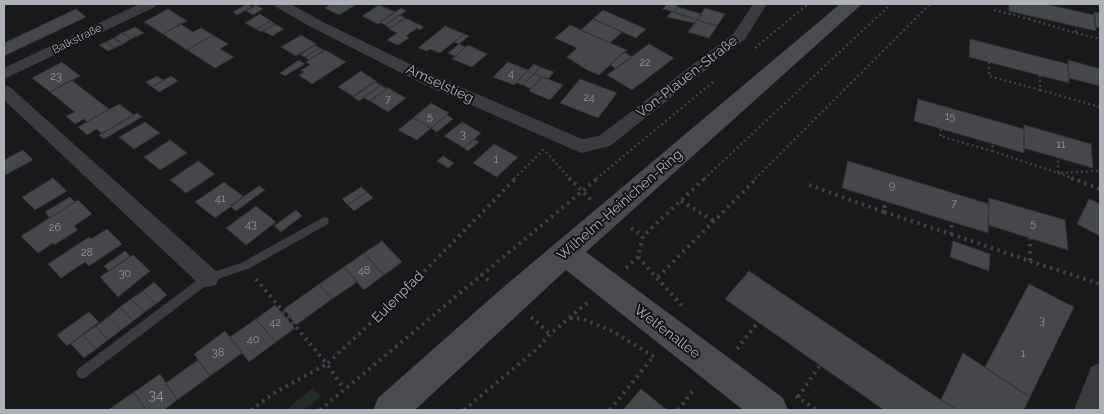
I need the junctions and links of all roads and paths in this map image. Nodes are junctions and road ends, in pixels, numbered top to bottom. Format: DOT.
graph roads {
  1 [pos="150,4"];
  2 [pos="281,4"];
  3 [pos="760,4"];
  4 [pos="808,4"];
  5 [pos="852,4"];
  6 [pos="891,4"];
  7 [pos="930,4"];
  8 [pos="994,10"];
  9 [pos="1076,26"];
  10 [pos="1076,33"];
  11 [pos="1100,39"];
  12 [pos="748,54"];
  13 [pos="989,62"];
  14 [pos="4,74"];
  15 [pos="1040,75"];
  16 [pos="717,79"];
  17 [pos="1040,90"];
  18 [pos="4,91"];
  19 [pos="1100,107"];
  20 [pos="941,129"];
  21 [pos="557,136"];
  22 [pos="604,141"];
  23 [pos="992,144"];
  24 [pos="544,149"];
  25 [pos="992,151"];
  26 [pos="1058,158"];
  27 [pos="1100,171"];
  28 [pos="1058,173"];
  29 [pos="809,185"];
  30 [pos="1100,189"];
  31 [pos="581,192"];
  32 [pos="681,201"];
  33 [pos="885,201"];
  34 [pos="884,212"];
  35 [pos="324,221"];
  36 [pos="714,222"];
  37 [pos="952,222"];
  38 [pos="951,234"];
  39 [pos="1030,238"];
  40 [pos="565,253"];
  41 [pos="638,257"];
  42 [pos="1030,261"];
  43 [pos="244,266"];
  44 [pos="658,277"];
  45 [pos="208,278"];
  46 [pos="1100,284"];
  47 [pos="758,322"];
  48 [pos="736,350"];
  49 [pos="653,357"];
  50 [pos="660,362"];
  51 [pos="327,364"];
  52 [pos="820,365"];
  53 [pos="82,373"];
  54 [pos="1100,375"];
  55 [pos="688,383"];
  56 [pos="695,388"];
  57 [pos="344,389"];
  58 [pos="702,394"];
  59 [pos="784,403"];
  60 [pos="251,410"];
  61 [pos="320,410"];
  62 [pos="390,410"];
  63 [pos="464,410"];
  64 [pos="610,410"];
  65 [pos="678,410"];
  66 [pos="1087,410"];
  1 -- 14 [label="street, Balkstraße"];
  2 -- 21 [label="street, Amselstieg"];
  3 -- 22 [label="street, Von-Plauen-Straße"];
  4 -- 12 [label="path"];
  5 -- 40 [label="main road, Wilhelm-Heinichen-Ring"];
  6 -- 32 [label="path"];
  7 -- 36 [label="path"];
  8 -- 10 [label="path"];
  9 -- 10 [label="path"];
  10 -- 11 [label="path"];
  13 -- 17 [label="path"];
  15 -- 17 [label="path"];
  16 -- 31 [label="path"];
  17 -- 19 [label="path"];
  18 -- 45 [label="street"];
  20 -- 25 [label="path"];
  21 -- 22 [label="street, Amselstieg"];
  21 -- 24 [label="path, Eulenpfad"];
  23 -- 25 [label="path"];
  24 -- 31 [label="path"];
  24 -- 51 [label="path, Eulenpfad"];
  25 -- 28 [label="path"];
  26 -- 28 [label="path"];
  27 -- 28 [label="path"];
  28 -- 30 [label="path"];
  29 -- 34 [label="path"];
  31 -- 57 [label="path"];
  32 -- 36 [label="path"];
  32 -- 41 [label="path"];
  33 -- 34 [label="path"];
  34 -- 38 [label="path"];
  35 -- 43 [label="lane"];
  36 -- 44 [label="path"];
  37 -- 38 [label="path"];
  38 -- 42 [label="path"];
  39 -- 42 [label="path"];
  40 -- 59 [label="main road, Welfenallee"];
  40 -- 62 [label="main road, Wilhelm-Heinichen-Ring"];
  42 -- 46 [label="path"];
  43 -- 45 [label="lane"];
  43 -- 51 [label="path"];
  45 -- 53 [label="lane"];
  47 -- 48 [label="path"];
  49 -- 50 [label="path"];
  49 -- 63 [label="path"];
  49 -- 64 [label="path"];
  51 -- 57 [label="path"];
  51 -- 60 [label="path, Eulenpfad"];
  52 -- 59 [label="path"];
  54 -- 66 [label="street"];
  55 -- 56 [label="path"];
  56 -- 58 [label="path"];
  56 -- 65 [label="path"];
  57 -- 61 [label="path"];
}
